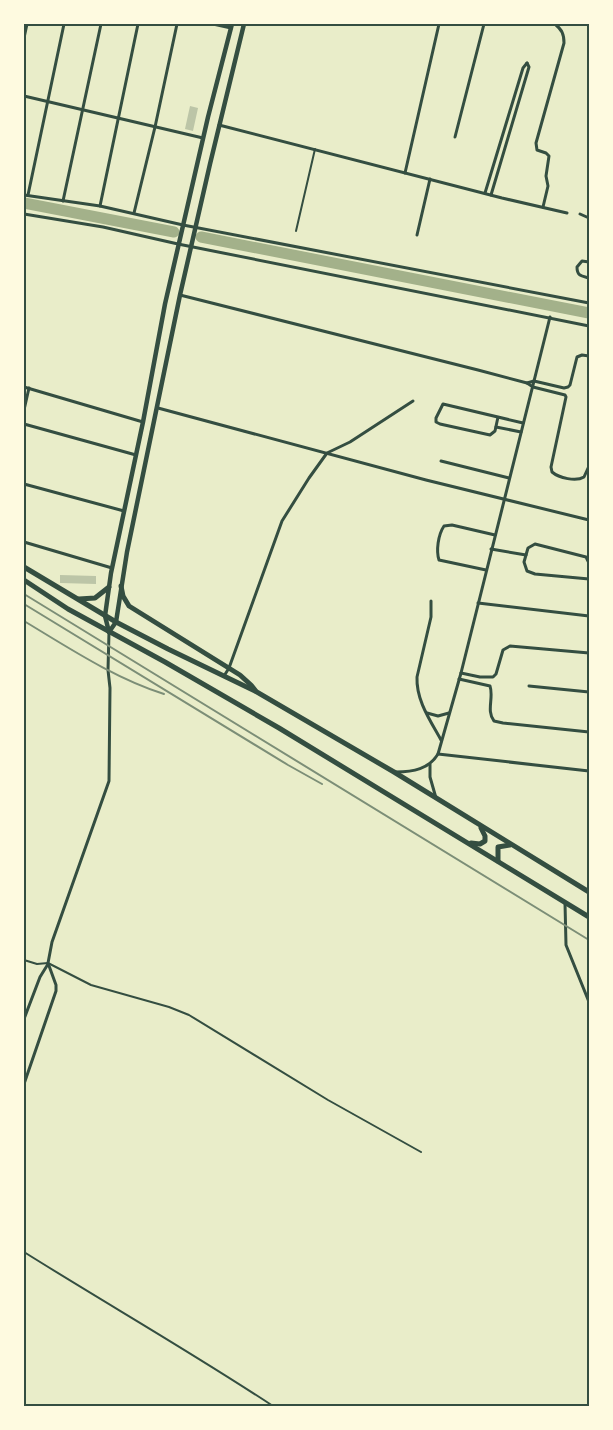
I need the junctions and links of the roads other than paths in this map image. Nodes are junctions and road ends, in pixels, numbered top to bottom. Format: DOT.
graph roads {
  1 [pos="26,24"];
  2 [pos="64,24"];
  3 [pos="101,24"];
  4 [pos="138,24"];
  5 [pos="177,24"];
  6 [pos="212,24"];
  7 [pos="244,24"];
  8 [pos="439,24"];
  9 [pos="484,24"];
  10 [pos="555,24"];
  11 [pos="231,26"];
  12 [pos="24,38"];
  13 [pos="517,88"];
  14 [pos="523,90"];
  15 [pos="24,96"];
  16 [pos="48,103"];
  17 [pos="83,110"];
  18 [pos="119,119"];
  19 [pos="219,125"];
  20 [pos="155,127"];
  21 [pos="455,137"];
  22 [pos="203,138"];
  23 [pos="315,149"];
  24 [pos="405,173"];
  25 [pos="430,179"];
  26 [pos="485,193"];
  27 [pos="490,194"];
  28 [pos="26,195"];
  29 [pos="63,201"];
  30 [pos="100,206"];
  31 [pos="543,207"];
  32 [pos="134,213"];
  33 [pos="567,213"];
  34 [pos="24,214"];
  35 [pos="580,214"];
  36 [pos="589,218"];
  37 [pos="183,227"];
  38 [pos="195,229"];
  39 [pos="296,231"];
  40 [pos="417,235"];
  41 [pos="179,242"];
  42 [pos="192,245"];
  43 [pos="589,262"];
  44 [pos="589,278"];
  45 [pos="180,294"];
  46 [pos="589,303"];
  47 [pos="550,317"];
  48 [pos="589,326"];
  49 [pos="589,356"];
  50 [pos="534,381"];
  51 [pos="527,383"];
  52 [pos="24,387"];
  53 [pos="532,387"];
  54 [pos="29,388"];
  55 [pos="414,401"];
  56 [pos="158,408"];
  57 [pos="24,410"];
  58 [pos="498,417"];
  59 [pos="143,422"];
  60 [pos="523,423"];
  61 [pos="24,424"];
  62 [pos="496,427"];
  63 [pos="521,432"];
  64 [pos="327,453"];
  65 [pos="136,455"];
  66 [pos="441,461"];
  67 [pos="589,466"];
  68 [pos="509,478"];
  69 [pos="24,484"];
  70 [pos="504,499"];
  71 [pos="124,511"];
  72 [pos="589,520"];
  73 [pos="495,535"];
  74 [pos="24,542"];
  75 [pos="492,549"];
  76 [pos="526,556"];
  77 [pos="589,563"];
  78 [pos="24,567"];
  79 [pos="112,568"];
  80 [pos="486,570"];
  81 [pos="589,579"];
  82 [pos="24,580"];
  83 [pos="121,586"];
  84 [pos="109,587"];
  85 [pos="78,599"];
  86 [pos="431,601"];
  87 [pos="478,603"];
  88 [pos="105,616"];
  89 [pos="589,616"];
  90 [pos="116,622"];
  91 [pos="109,632"];
  92 [pos="589,654"];
  93 [pos="229,668"];
  94 [pos="461,673"];
  95 [pos="224,676"];
  96 [pos="459,679"];
  97 [pos="529,686"];
  98 [pos="255,691"];
  99 [pos="589,692"];
  100 [pos="427,713"];
  101 [pos="449,713"];
  102 [pos="589,732"];
  103 [pos="442,740"];
  104 [pos="438,754"];
  105 [pos="430,764"];
  106 [pos="589,771"];
  107 [pos="394,772"];
  108 [pos="436,800"];
  109 [pos="481,826"];
  110 [pos="468,842"];
  111 [pos="511,845"];
  112 [pos="498,861"];
  113 [pos="589,892"];
  114 [pos="565,902"];
  115 [pos="589,917"];
  116 [pos="24,960"];
  117 [pos="48,963"];
  118 [pos="589,1002"];
  119 [pos="24,1019"];
  120 [pos="24,1084"];
  121 [pos="421,1152"];
  122 [pos="24,1252"];
  123 [pos="272,1406"];
  1 -- 12 [label="street"];
  2 -- 16 [label="street"];
  3 -- 17 [label="street"];
  4 -- 18 [label="street"];
  5 -- 20 [label="street"];
  6 -- 11 [label="street"];
  7 -- 19 [label="main road"];
  8 -- 24 [label="street"];
  9 -- 21 [label="street"];
  10 -- 31 [label="street"];
  11 -- 22 [label="main road"];
  13 -- 14 [label="street"];
  13 -- 14 [label="street"];
  13 -- 26 [label="street"];
  14 -- 27 [label="street"];
  15 -- 16 [label="street"];
  16 -- 17 [label="street"];
  16 -- 28 [label="street"];
  17 -- 18 [label="street"];
  17 -- 29 [label="street"];
  18 -- 20 [label="street"];
  18 -- 30 [label="street"];
  19 -- 23 [label="street"];
  19 -- 38 [label="main road"];
  20 -- 22 [label="street"];
  20 -- 32 [label="street"];
  22 -- 37 [label="main road"];
  23 -- 24 [label="street"];
  23 -- 39 [label="lane"];
  24 -- 25 [label="street"];
  25 -- 26 [label="street"];
  25 -- 40 [label="street"];
  26 -- 27 [label="street"];
  27 -- 31 [label="street"];
  28 -- 29 [label="street"];
  29 -- 30 [label="street"];
  30 -- 32 [label="street"];
  31 -- 33 [label="street"];
  32 -- 37 [label="street"];
  34 -- 41 [label="street"];
  35 -- 36 [label="street"];
  37 -- 38 [label="street"];
  37 -- 41 [label="main road"];
  38 -- 42 [label="main road"];
  38 -- 46 [label="street"];
  41 -- 42 [label="street"];
  41 -- 59 [label="main road"];
  42 -- 45 [label="main road"];
  42 -- 47 [label="street"];
  43 -- 44 [label="street"];
  45 -- 51 [label="street"];
  45 -- 56 [label="main road"];
  47 -- 48 [label="street"];
  47 -- 50 [label="street"];
  49 -- 50 [label="street"];
  50 -- 51 [label="street"];
  50 -- 53 [label="street"];
  51 -- 53 [label="street"];
  52 -- 54 [label="street"];
  53 -- 60 [label="street"];
  53 -- 67 [label="street"];
  54 -- 57 [label="street"];
  54 -- 59 [label="street"];
  55 -- 64 [label="street"];
  56 -- 64 [label="street"];
  56 -- 83 [label="main road"];
  58 -- 60 [label="street"];
  58 -- 62 [label="street"];
  58 -- 62 [label="street"];
  59 -- 65 [label="main road"];
  60 -- 63 [label="street"];
  61 -- 65 [label="street"];
  62 -- 63 [label="street"];
  63 -- 68 [label="street"];
  64 -- 70 [label="street"];
  64 -- 93 [label="street"];
  65 -- 71 [label="main road"];
  66 -- 68 [label="street"];
  68 -- 70 [label="street"];
  69 -- 71 [label="street"];
  70 -- 72 [label="street"];
  70 -- 73 [label="street"];
  71 -- 79 [label="main road"];
  73 -- 75 [label="street"];
  73 -- 80 [label="street"];
  74 -- 79 [label="street"];
  75 -- 76 [label="street"];
  75 -- 80 [label="street"];
  76 -- 77 [label="street"];
  76 -- 81 [label="street"];
  78 -- 85 [label="main road"];
  79 -- 84 [label="main road"];
  80 -- 87 [label="street"];
  82 -- 91 [label="main road"];
  83 -- 90 [label="main road"];
  83 -- 93 [label="main road"];
  84 -- 85 [label="main road"];
  84 -- 88 [label="main road"];
  85 -- 88 [label="main road"];
  86 -- 100 [label="street"];
  87 -- 89 [label="street"];
  87 -- 94 [label="street"];
  88 -- 90 [label="main road"];
  88 -- 91 [label="main road"];
  90 -- 91 [label="main road"];
  90 -- 95 [label="main road"];
  91 -- 110 [label="main road"];
  91 -- 117 [label="street"];
  92 -- 94 [label="street"];
  93 -- 95 [label="street"];
  93 -- 98 [label="main road"];
  94 -- 96 [label="street"];
  95 -- 98 [label="main road"];
  96 -- 101 [label="street"];
  96 -- 102 [label="street"];
  97 -- 99 [label="street"];
  98 -- 107 [label="main road"];
  100 -- 101 [label="street"];
  100 -- 103 [label="street"];
  101 -- 103 [label="street"];
  103 -- 104 [label="street"];
  104 -- 105 [label="street"];
  104 -- 106 [label="street"];
  105 -- 107 [label="street"];
  105 -- 108 [label="street"];
  107 -- 108 [label="main road"];
  108 -- 109 [label="main road"];
  109 -- 110 [label="main road"];
  109 -- 111 [label="main road"];
  110 -- 112 [label="main road"];
  111 -- 112 [label="main road"];
  111 -- 113 [label="main road"];
  112 -- 114 [label="main road"];
  114 -- 115 [label="main road"];
  114 -- 118 [label="street"];
  116 -- 117 [label="lane"];
  117 -- 119 [label="street"];
  117 -- 120 [label="street"];
  117 -- 121 [label="lane"];
  122 -- 123 [label="lane"];
}
